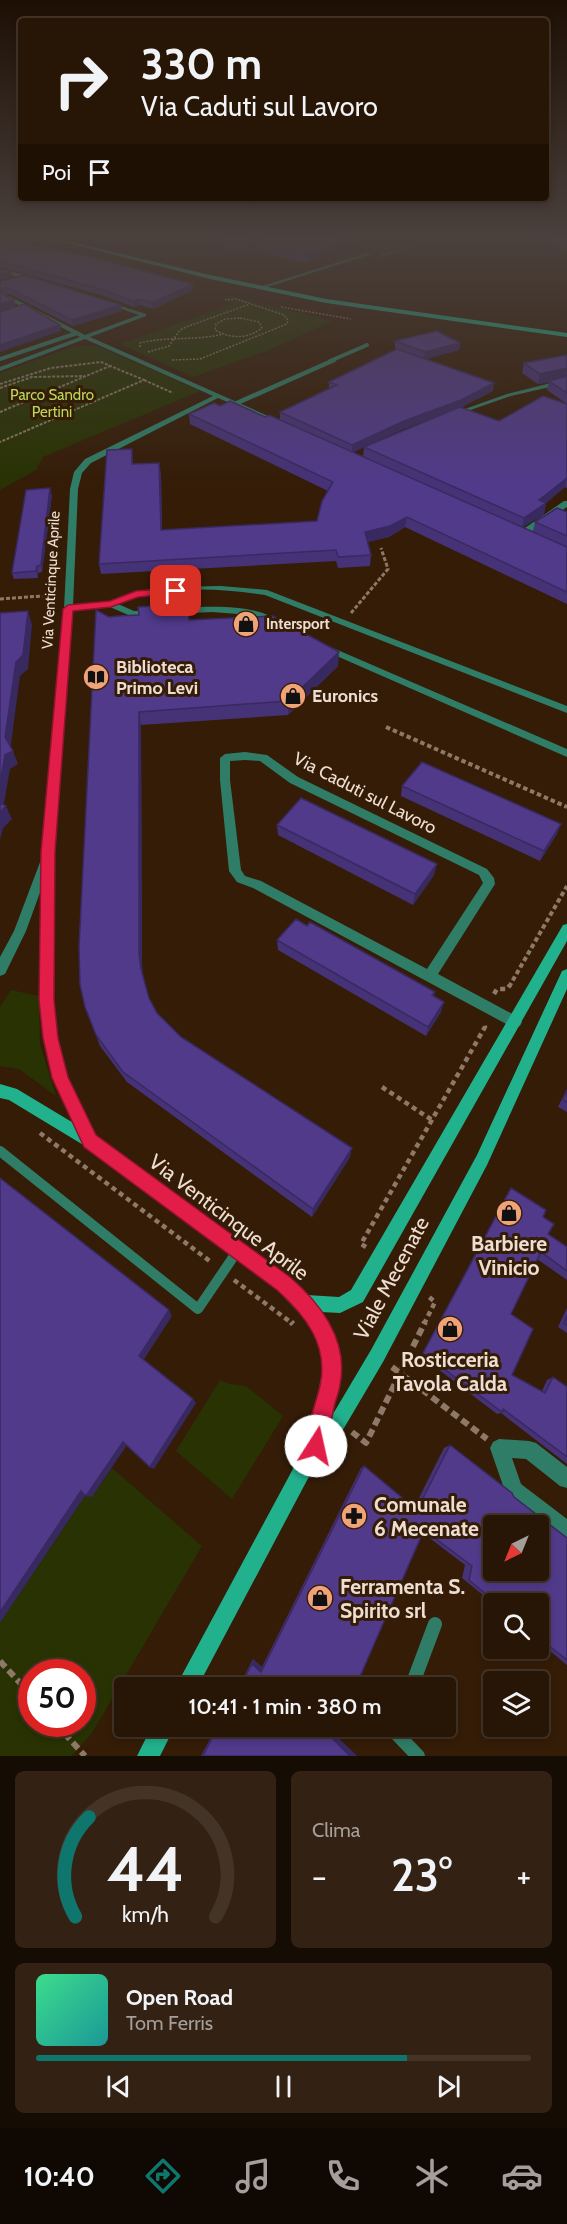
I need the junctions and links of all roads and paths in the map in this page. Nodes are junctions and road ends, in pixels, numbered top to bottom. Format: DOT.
graph roads {
  1 [pos="48,319"];
  2 [pos="134,319"];
  3 [pos="208,319"];
  4 [pos="226,319"];
  5 [pos="249,319"];
  6 [pos="287,319"];
  7 [pos="444,319"];
  8 [pos="77,333"];
  9 [pos="223,334"];
  10 [pos="567,335"];
  11 [pos="177,337"];
  12 [pos="87,338"];
  13 [pos="367,345"];
  14 [pos="148,352"];
  15 [pos="142,354"];
  16 [pos="157,356"];
  17 [pos="0,359"];
  18 [pos="166,360"];
  19 [pos="112,366"];
  20 [pos="0,369"];
  21 [pos="89,376"];
  22 [pos="144,380"];
  23 [pos="567,381"];
  24 [pos="0,384"];
  25 [pos="0,388"];
  26 [pos="173,393"];
  27 [pos="219,396"];
  28 [pos="237,403"];
  29 [pos="0,412"];
  30 [pos="442,418"];
  31 [pos="290,428"];
  32 [pos="0,442"];
  33 [pos="567,503"];
  34 [pos="512,529"];
  35 [pos="522,534"];
  36 [pos="531,538"];
  37 [pos="381,548"];
  38 [pos="69,594"];
  39 [pos="0,599"];
  40 [pos="111,604"];
  41 [pos="68,609"];
  42 [pos="343,622"];
  43 [pos="286,628"];
  44 [pos="314,642"];
  45 [pos="567,710"];
  46 [pos="386,727"];
  47 [pos="567,753"];
  48 [pos="567,807"];
  49 [pos="48,852"];
  50 [pos="567,886"];
  51 [pos="567,929"];
  52 [pos="0,970"];
  53 [pos="567,975"];
  54 [pos="430,976"];
  55 [pos="486,1006"];
  56 [pos="515,1022"];
  57 [pos="382,1087"];
  58 [pos="0,1091"];
  59 [pos="432,1120"];
  60 [pos="36,1130"];
  61 [pos="90,1141"];
  62 [pos="0,1151"];
  63 [pos="238,1250"];
  64 [pos="380,1258"];
  65 [pos="224,1272"];
  66 [pos="415,1286"];
  67 [pos="306,1304"];
  68 [pos="297,1329"];
  69 [pos="377,1356"];
  70 [pos="400,1373"];
  71 [pos="366,1443"];
  72 [pos="316,1446"];
  73 [pos="499,1448"];
  74 [pos="567,1479"];
  75 [pos="567,1531"];
  76 [pos="435,1624"];
  77 [pos="0,1661"];
  78 [pos="191,1677"];
  79 [pos="415,1677"];
  80 [pos="18,1681"];
  81 [pos="68,1737"];
  82 [pos="158,1737"];
  83 [pos="400,1737"];
  84 [pos="85,1756"];
  85 [pos="148,1756"];
  86 [pos="418,1756"];
  1 -- 8 [label="street"];
  2 -- 12 [label="street"];
  3 -- 11 [label="path"];
  4 -- 9 [label="path"];
  5 -- 9 [label="path"];
  6 -- 18 [label="path"];
  7 -- 10 [label="main road"];
  8 -- 12 [label="street"];
  8 -- 17 [label="lane"];
  9 -- 11 [label="path"];
  11 -- 14 [label="path"];
  11 -- 14 [label="path"];
  12 -- 20 [label="street"];
  12 -- 27 [label="street"];
  13 -- 28 [label="lane"];
  14 -- 15 [label="path"];
  14 -- 16 [label="path"];
  19 -- 21 [label="path"];
  19 -- 22 [label="path"];
  19 -- 24 [label="path"];
  21 -- 25 [label="path"];
  21 -- 29 [label="path"];
  22 -- 26 [label="path"];
  22 -- 32 [label="path"];
  23 -- 30 [label="street"];
  27 -- 28 [label="street"];
  27 -- 38 [label="street, Via Venticinque Aprile"];
  28 -- 31 [label="street"];
  33 -- 35 [label="street"];
  34 -- 35 [label="street"];
  35 -- 36 [label="street"];
  37 -- 42 [label="path"];
  38 -- 39 [label="path"];
  38 -- 41 [label="street, Via Venticinque Aprile"];
  40 -- 41 [label="street"];
  40 -- 42 [label="street"];
  40 -- 43 [label="street"];
  41 -- 49 [label="street, Via Venticinque Aprile"];
  42 -- 45 [label="street"];
  44 -- 47 [label="street"];
  46 -- 48 [label="path"];
  49 -- 52 [label="street, Via Venticinque Aprile"];
  49 -- 61 [label="street, Via Venticinque Aprile"];
  50 -- 55 [label="path"];
  51 -- 56 [label="main road, Viale Mecenate"];
  53 -- 66 [label="main road, Viale Mecenate"];
  54 -- 54 [label="street, Via Caduti sul Lavoro"];
  54 -- 55 [label="street, Via Caduti sul Lavoro"];
  55 -- 56 [label="street, Via Caduti sul Lavoro"];
  55 -- 59 [label="path"];
  56 -- 64 [label="main road, Viale Mecenate"];
  57 -- 59 [label="path"];
  58 -- 61 [label="main road, Via Venticinque Aprile"];
  59 -- 64 [label="path"];
  60 -- 65 [label="path"];
  61 -- 63 [label="main road, Via Venticinque Aprile"];
  62 -- 65 [label="lane"];
  63 -- 65 [label="lane"];
  63 -- 67 [label="main road, Via Venticinque Aprile"];
  64 -- 67 [label="main road, Viale Mecenate"];
  65 -- 68 [label="path"];
  66 -- 69 [label="main road, Viale Mecenate"];
  66 -- 70 [label="path"];
  67 -- 72 [label="main road, Via Venticinque Aprile"];
  69 -- 70 [label="path"];
  69 -- 72 [label="main road, Viale Mecenate"];
  70 -- 71 [label="path"];
  70 -- 73 [label="path"];
  72 -- 78 [label="main road, Viale Mecenate"];
  73 -- 74 [label="street"];
  73 -- 75 [label="street"];
  76 -- 79 [label="lane"];
  77 -- 80 [label="path"];
  81 -- 84 [label="path"];
  82 -- 85 [label="main road"];
  83 -- 86 [label="lane"];
}
